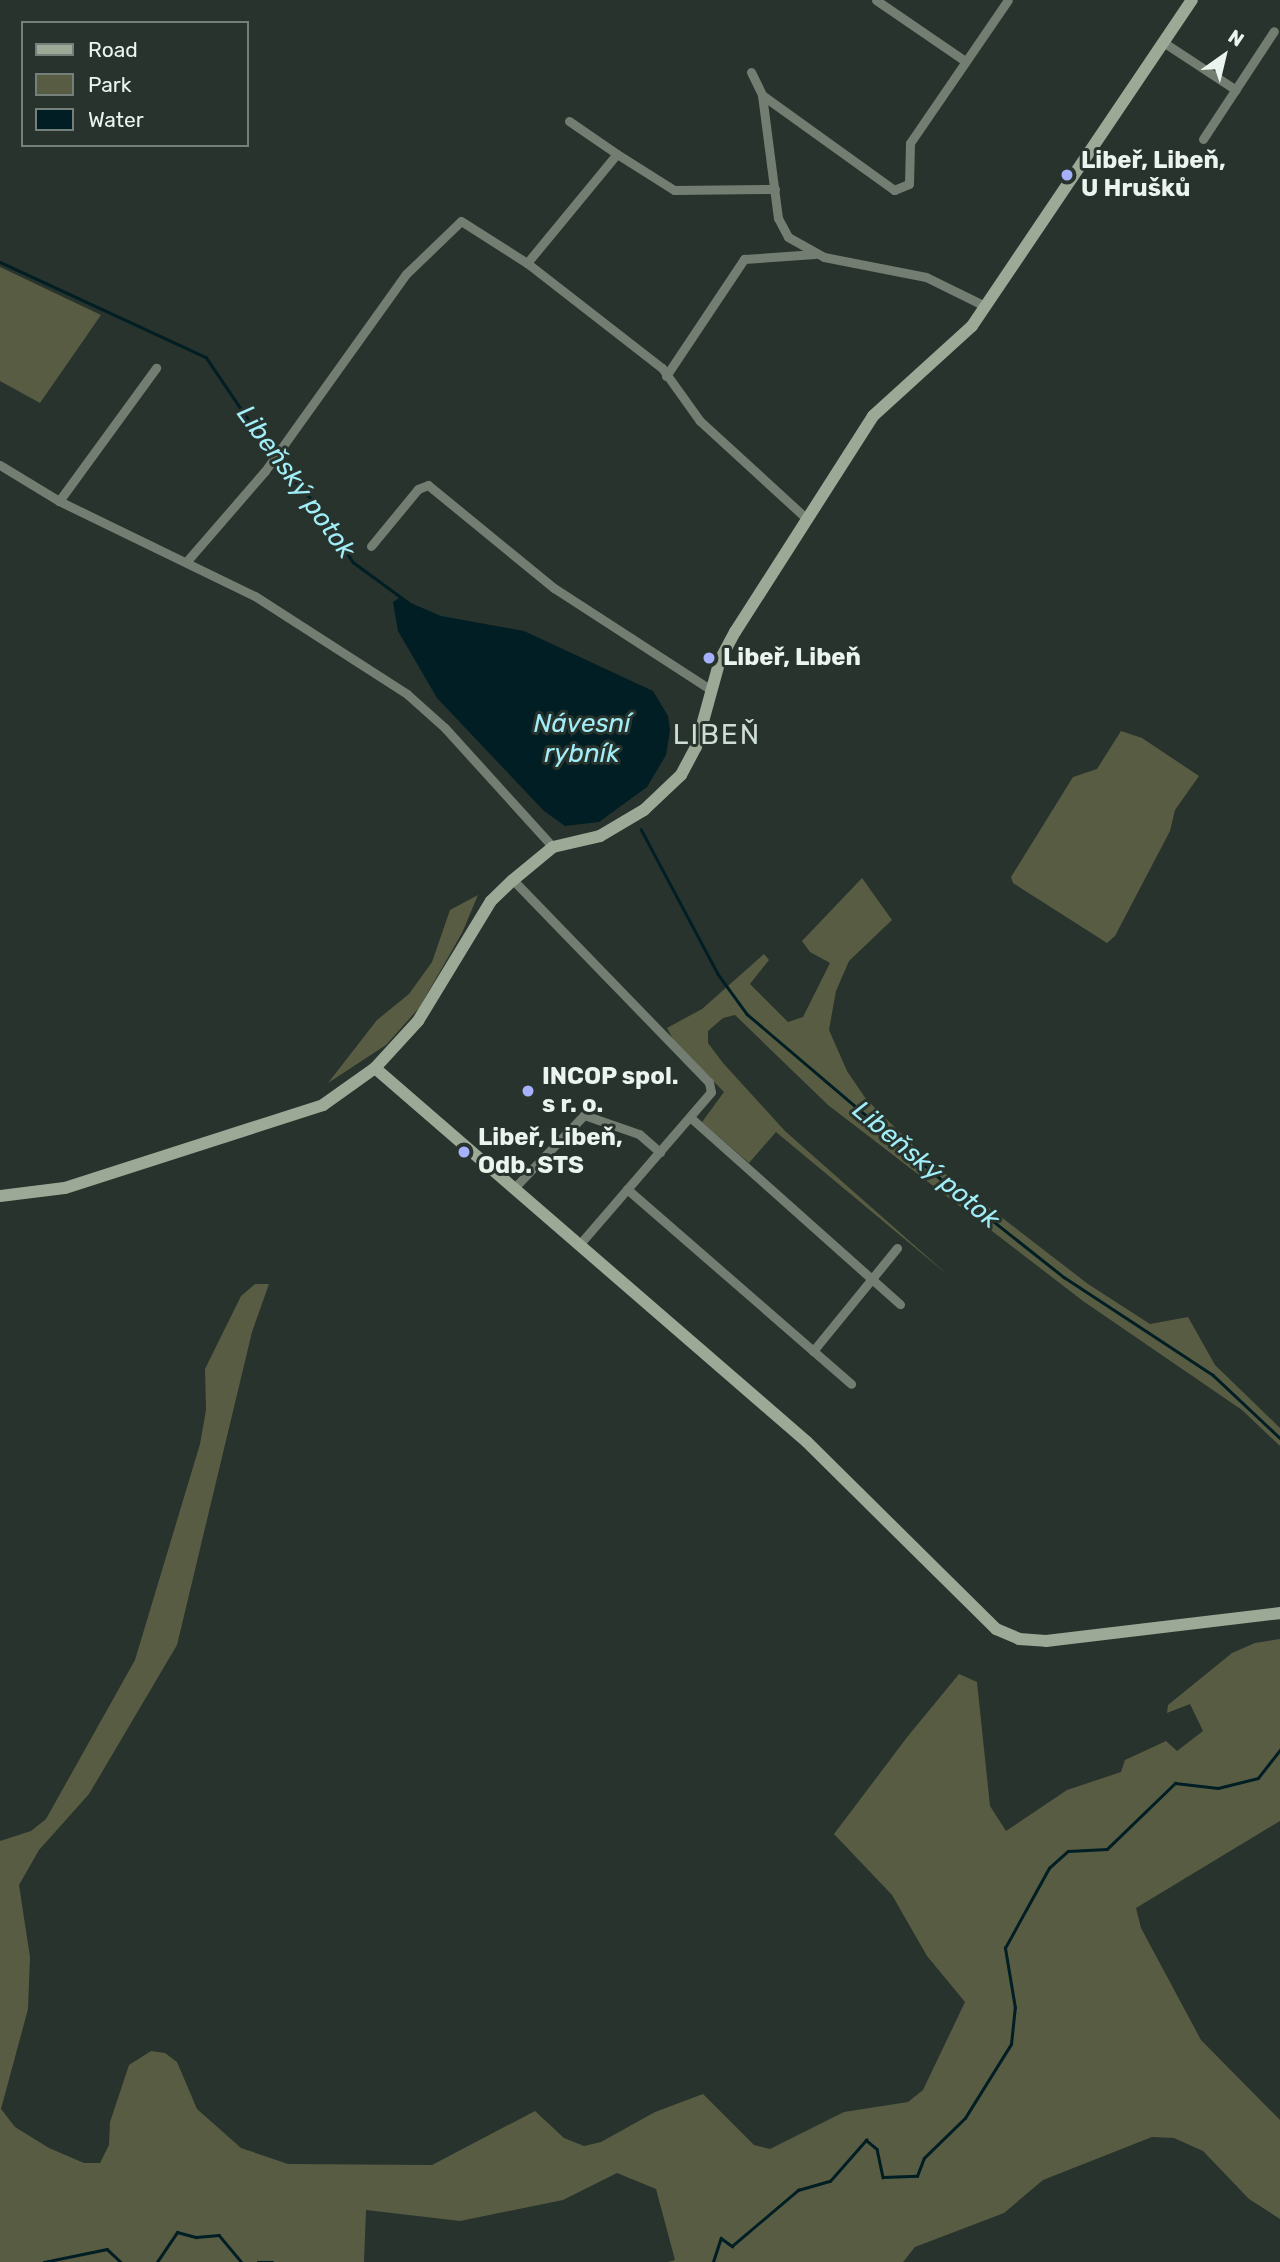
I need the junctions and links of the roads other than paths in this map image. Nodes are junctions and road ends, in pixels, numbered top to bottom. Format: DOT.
graph roads {
  1 [pos="876,0"];
  2 [pos="1008,0"];
  3 [pos="1192,0"];
  4 [pos="1274,31"];
  5 [pos="1163,42"];
  6 [pos="965,61"];
  7 [pos="751,72"];
  8 [pos="1236,90"];
  9 [pos="762,95"];
  10 [pos="569,121"];
  11 [pos="1203,139"];
  12 [pos="617,154"];
  13 [pos="775,189"];
  14 [pos="817,254"];
  15 [pos="527,263"];
  16 [pos="985,306"];
  17 [pos="156,369"];
  18 [pos="666,376"];
  19 [pos="0,465"];
  20 [pos="60,500"];
  21 [pos="806,518"];
  22 [pos="371,546"];
  23 [pos="187,561"];
  24 [pos="711,690"];
  25 [pos="553,847"];
  26 [pos="513,880"];
  27 [pos="375,1068"];
  28 [pos="691,1118"];
  29 [pos="660,1152"];
  30 [pos="515,1187"];
  31 [pos="627,1189"];
  32 [pos="0,1196"];
  33 [pos="580,1244"];
  34 [pos="897,1248"];
  35 [pos="871,1278"];
  36 [pos="900,1304"];
  37 [pos="813,1351"];
  38 [pos="851,1384"];
  39 [pos="1280,1614"];
  1 -- 6 [label="street"];
  2 -- 6 [label="street"];
  3 -- 5 [label="street"];
  4 -- 8 [label="street"];
  5 -- 8 [label="street"];
  5 -- 16 [label="street"];
  6 -- 9 [label="street"];
  7 -- 9 [label="street"];
  8 -- 11 [label="street"];
  9 -- 13 [label="street"];
  10 -- 12 [label="street"];
  12 -- 13 [label="street"];
  12 -- 15 [label="street"];
  13 -- 14 [label="street"];
  14 -- 16 [label="street"];
  14 -- 18 [label="street"];
  15 -- 18 [label="street"];
  15 -- 23 [label="street"];
  16 -- 21 [label="street"];
  17 -- 20 [label="street"];
  18 -- 21 [label="street"];
  19 -- 20 [label="street"];
  20 -- 23 [label="street"];
  21 -- 24 [label="street"];
  22 -- 24 [label="street"];
  23 -- 25 [label="street"];
  24 -- 25 [label="street"];
  25 -- 26 [label="street"];
  26 -- 27 [label="street"];
  26 -- 28 [label="street"];
  27 -- 30 [label="street"];
  27 -- 32 [label="street"];
  28 -- 29 [label="street"];
  28 -- 35 [label="street"];
  29 -- 30 [label="street"];
  29 -- 31 [label="street"];
  30 -- 33 [label="street"];
  31 -- 33 [label="street"];
  31 -- 37 [label="street"];
  33 -- 39 [label="street"];
  34 -- 35 [label="street"];
  35 -- 36 [label="street"];
  35 -- 37 [label="street"];
  37 -- 38 [label="street"];
}
